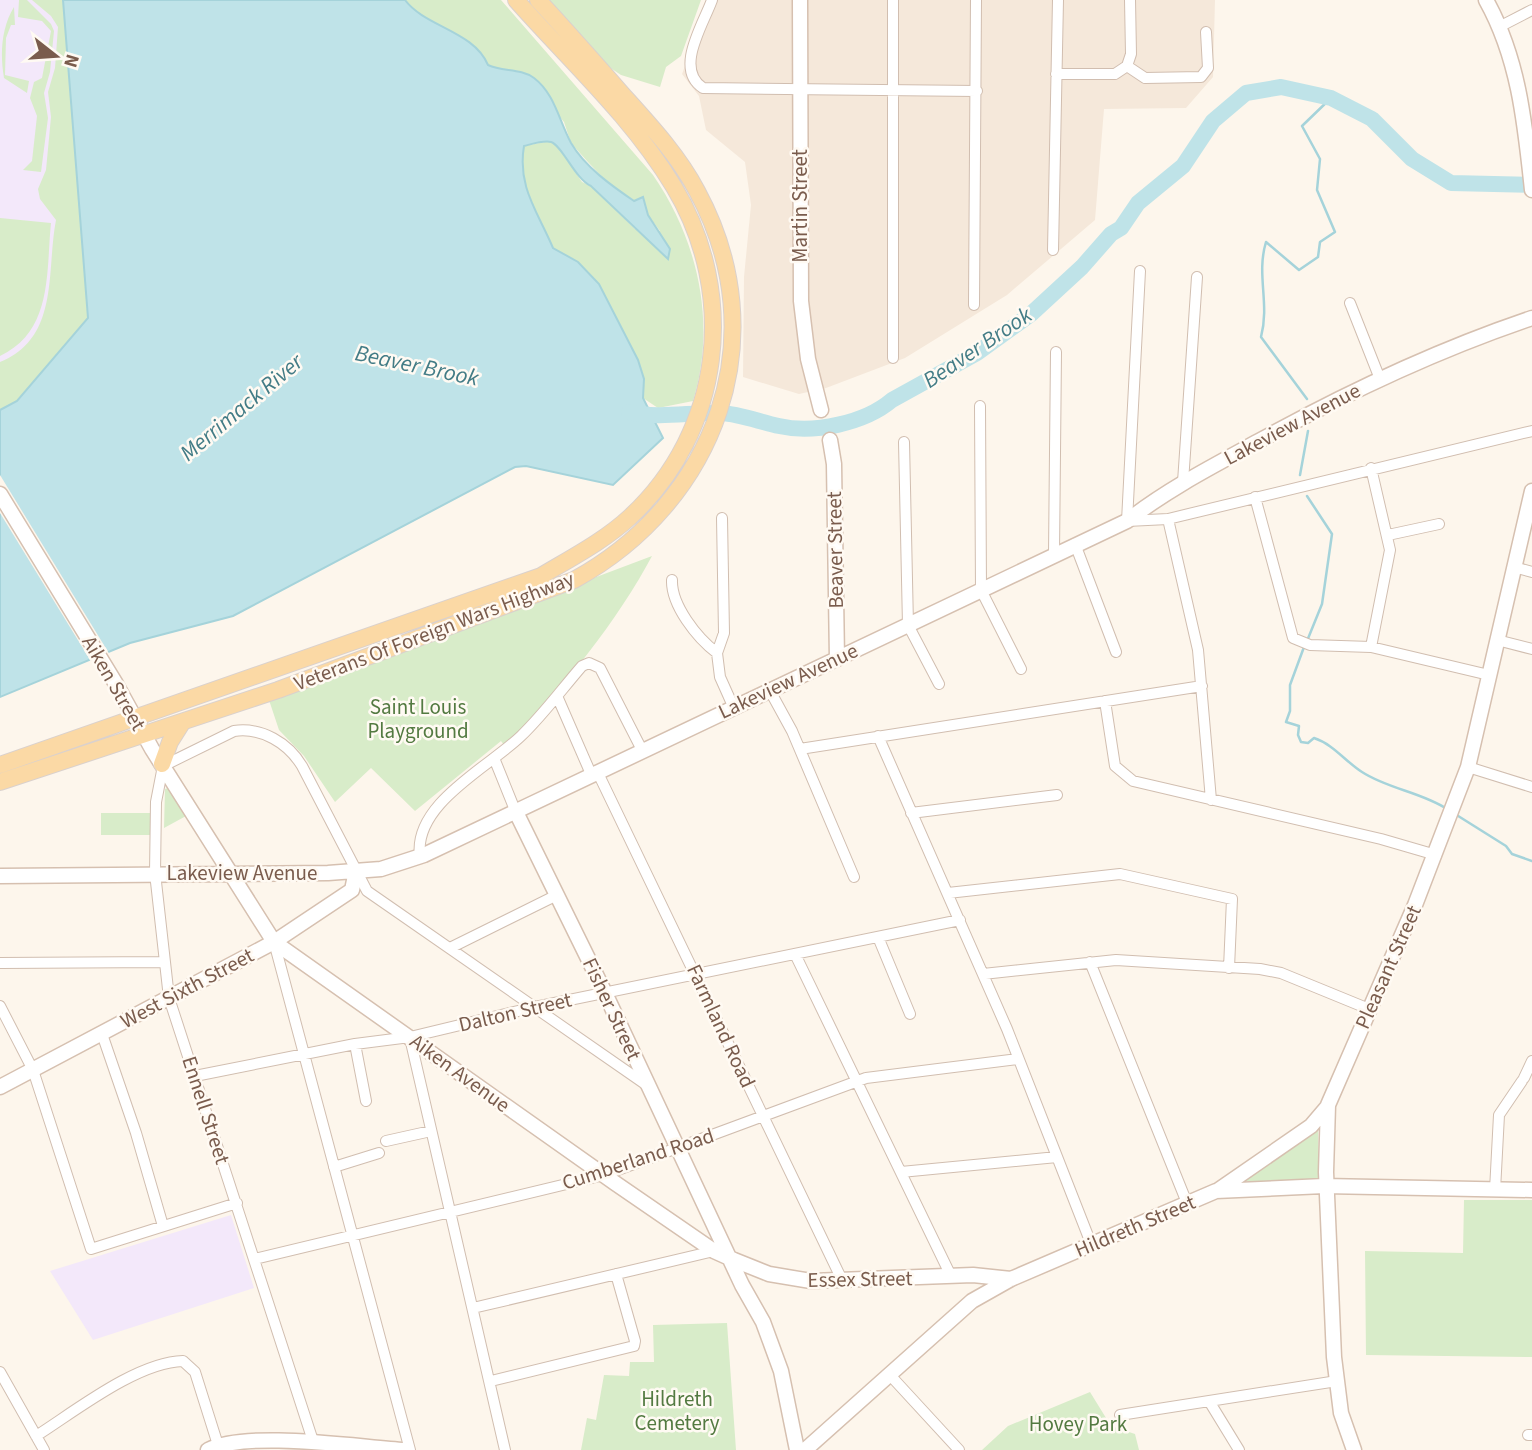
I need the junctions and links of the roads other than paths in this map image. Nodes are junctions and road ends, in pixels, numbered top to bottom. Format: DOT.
graph roads {
  1 [pos="516,0"];
  2 [pos="538,0"];
  3 [pos="712,0"];
  4 [pos="800,0"];
  5 [pos="893,0"];
  6 [pos="976,0"];
  7 [pos="1058,0"];
  8 [pos="1130,0"];
  9 [pos="1486,0"];
  10 [pos="1532,10"];
  11 [pos="1499,27"];
  12 [pos="1206,32"];
  13 [pos="1127,66"];
  14 [pos="1056,74"];
  15 [pos="800,89"];
  16 [pos="892,90"];
  17 [pos="976,91"];
  18 [pos="1531,184"];
  19 [pos="1053,250"];
  20 [pos="1140,271"];
  21 [pos="1197,277"];
  22 [pos="1350,303"];
  23 [pos="974,305"];
  24 [pos="1532,318"];
  25 [pos="1056,352"];
  26 [pos="892,358"];
  27 [pos="1380,379"];
  28 [pos="980,406"];
  29 [pos="821,410"];
  30 [pos="1532,430"];
  31 [pos="830,440"];
  32 [pos="904,442"];
  33 [pos="1371,468"];
  34 [pos="1183,482"];
  35 [pos="1532,491"];
  36 [pos="0,494"];
  37 [pos="1255,497"];
  38 [pos="1530,510"];
  39 [pos="722,518"];
  40 [pos="1168,519"];
  41 [pos="1127,522"];
  42 [pos="1439,524"];
  43 [pos="1388,535"];
  44 [pos="1075,544"];
  45 [pos="1054,554"];
  46 [pos="1514,567"];
  47 [pos="1532,572"];
  48 [pos="673,580"];
  49 [pos="981,590"];
  50 [pos="908,625"];
  51 [pos="1497,640"];
  52 [pos="1371,647"];
  53 [pos="1532,649"];
  54 [pos="1115,652"];
  55 [pos="717,653"];
  56 [pos="837,659"];
  57 [pos="1021,669"];
  58 [pos="1489,675"];
  59 [pos="939,684"];
  60 [pos="1202,686"];
  61 [pos="769,689"];
  62 [pos="557,696"];
  63 [pos="1105,701"];
  64 [pos="733,706"];
  65 [pos="134,717"];
  66 [pos="182,723"];
  67 [pos="143,733"];
  68 [pos="878,737"];
  69 [pos="800,749"];
  70 [pos="642,750"];
  71 [pos="494,758"];
  72 [pos="0,765"];
  73 [pos="163,765"];
  74 [pos="1468,767"];
  75 [pos="594,772"];
  76 [pos="0,782"];
  77 [pos="1532,787"];
  78 [pos="1057,795"];
  79 [pos="1211,800"];
  80 [pos="515,810"];
  81 [pos="911,813"];
  82 [pos="1436,855"];
  83 [pos="420,856"];
  84 [pos="356,871"];
  85 [pos="228,872"];
  86 [pos="155,873"];
  87 [pos="0,876"];
  88 [pos="854,877"];
  89 [pos="947,893"];
  90 [pos="557,895"];
  91 [pos="960,920"];
  92 [pos="878,937"];
  93 [pos="274,942"];
  94 [pos="450,948"];
  95 [pos="795,954"];
  96 [pos="163,962"];
  97 [pos="1090,962"];
  98 [pos="0,963"];
  99 [pos="1229,968"];
  100 [pos="696,974"];
  101 [pos="983,974"];
  102 [pos="605,993"];
  103 [pos="169,998"];
  104 [pos="0,1006"];
  105 [pos="535,1007"];
  106 [pos="1369,1009"];
  107 [pos="910,1014"];
  108 [pos="102,1034"];
  109 [pos="410,1037"];
  110 [pos="355,1044"];
  111 [pos="304,1054"];
  112 [pos="1018,1059"];
  113 [pos="1532,1061"];
  114 [pos="33,1070"];
  115 [pos="195,1076"];
  116 [pos="857,1081"];
  117 [pos="0,1087"];
  118 [pos="649,1087"];
  119 [pos="366,1101"];
  120 [pos="1328,1105"];
  121 [pos="764,1116"];
  122 [pos="431,1131"];
  123 [pos="386,1141"];
  124 [pos="677,1148"];
  125 [pos="379,1153"];
  126 [pos="1056,1157"];
  127 [pos="334,1167"];
  128 [pos="901,1172"];
  129 [pos="604,1175"];
  130 [pos="1326,1186"];
  131 [pos="1495,1190"];
  132 [pos="1532,1190"];
  133 [pos="1216,1191"];
  134 [pos="237,1203"];
  135 [pos="1187,1203"];
  136 [pos="451,1212"];
  137 [pos="163,1226"];
  138 [pos="352,1235"];
  139 [pos="1092,1246"];
  140 [pos="714,1251"];
  141 [pos="255,1259"];
  142 [pos="731,1259"];
  143 [pos="616,1274"];
  144 [pos="951,1276"];
  145 [pos="1011,1279"];
  146 [pos="842,1282"];
  147 [pos="473,1308"];
  148 [pos="0,1372"];
  149 [pos="889,1374"];
  150 [pos="491,1381"];
  151 [pos="1337,1381"];
  152 [pos="1209,1401"];
  153 [pos="1121,1415"];
  154 [pos="36,1436"];
  155 [pos="314,1444"];
  156 [pos="213,1448"];
  157 [pos="44,1450"];
  158 [pos="390,1450"];
  159 [pos="407,1450"];
  160 [pos="505,1450"];
  161 [pos="796,1450"];
  162 [pos="805,1450"];
  163 [pos="959,1450"];
  164 [pos="1239,1450"];
  165 [pos="1354,1450"];
  1 -- 65 [label="main road, Veterans Of Foreign Wars Highway"];
  2 -- 66 [label="main road, Veterans Of Foreign Wars Highway"];
  3 -- 15 [label="street"];
  4 -- 15 [label="main road, Martin Street"];
  5 -- 16 [label="street"];
  6 -- 17 [label="street"];
  7 -- 14 [label="street"];
  8 -- 13 [label="street"];
  9 -- 11 [label="main road"];
  10 -- 11 [label="street"];
  11 -- 18 [label="main road"];
  12 -- 13 [label="street"];
  13 -- 14 [label="street"];
  14 -- 19 [label="street"];
  15 -- 16 [label="street"];
  15 -- 29 [label="main road, Martin Street"];
  16 -- 17 [label="street"];
  16 -- 26 [label="street"];
  17 -- 23 [label="street"];
  20 -- 41 [label="street"];
  21 -- 34 [label="street"];
  22 -- 27 [label="street"];
  24 -- 27 [label="main road, Lakeview Avenue"];
  25 -- 45 [label="street"];
  27 -- 34 [label="main road, Lakeview Avenue"];
  28 -- 49 [label="street"];
  30 -- 33 [label="street"];
  31 -- 56 [label="main road, Beaver Street"];
  32 -- 50 [label="street"];
  33 -- 37 [label="street"];
  33 -- 43 [label="street"];
  34 -- 41 [label="main road, Lakeview Avenue"];
  35 -- 38 [label="main road, Pleasant Street"];
  36 -- 65 [label="main road, Aiken Street"];
  37 -- 40 [label="street"];
  37 -- 52 [label="street"];
  38 -- 46 [label="main road, Pleasant Street"];
  39 -- 55 [label="street"];
  40 -- 41 [label="street"];
  40 -- 60 [label="street"];
  41 -- 44 [label="main road, Lakeview Avenue"];
  42 -- 43 [label="street"];
  43 -- 52 [label="street"];
  44 -- 45 [label="main road, Lakeview Avenue"];
  44 -- 54 [label="street"];
  45 -- 49 [label="main road, Lakeview Avenue"];
  46 -- 47 [label="street"];
  46 -- 51 [label="main road, Pleasant Street"];
  48 -- 55 [label="street"];
  49 -- 50 [label="main road, Lakeview Avenue"];
  49 -- 57 [label="street"];
  50 -- 56 [label="main road, Lakeview Avenue"];
  50 -- 59 [label="street"];
  51 -- 53 [label="street"];
  51 -- 58 [label="main road, Pleasant Street"];
  52 -- 58 [label="street"];
  55 -- 64 [label="street"];
  56 -- 61 [label="main road, Lakeview Avenue"];
  58 -- 74 [label="main road, Pleasant Street"];
  60 -- 63 [label="street"];
  60 -- 79 [label="street"];
  61 -- 64 [label="main road, Lakeview Avenue"];
  61 -- 69 [label="street"];
  62 -- 70 [label="street"];
  62 -- 71 [label="street"];
  62 -- 75 [label="street, Farmland Road"];
  63 -- 68 [label="street"];
  63 -- 79 [label="street"];
  64 -- 70 [label="main road, Lakeview Avenue"];
  65 -- 67 [label="main road, Aiken Street"];
  65 -- 72 [label="main road"];
  66 -- 67 [label="main road, Veterans Of Foreign Wars Highway"];
  66 -- 73 [label="main road"];
  67 -- 73 [label="main road, Aiken Street"];
  67 -- 76 [label="main road"];
  68 -- 69 [label="street"];
  68 -- 81 [label="street"];
  69 -- 88 [label="street"];
  70 -- 75 [label="main road, Lakeview Avenue"];
  71 -- 80 [label="street, Fisher Street"];
  71 -- 83 [label="street"];
  73 -- 84 [label="street"];
  73 -- 85 [label="main road, Aiken Street"];
  73 -- 86 [label="street, Ennell Street"];
  74 -- 77 [label="street"];
  74 -- 82 [label="main road, Pleasant Street"];
  75 -- 80 [label="main road, Lakeview Avenue"];
  75 -- 100 [label="street, Farmland Road"];
  78 -- 81 [label="street"];
  79 -- 82 [label="street"];
  80 -- 83 [label="main road, Lakeview Avenue"];
  80 -- 90 [label="main road, Fisher Street"];
  81 -- 89 [label="street"];
  82 -- 106 [label="main road, Pleasant Street"];
  83 -- 84 [label="main road, Lakeview Avenue"];
  84 -- 85 [label="main road, Lakeview Avenue"];
  84 -- 93 [label="main road, West Sixth Street"];
  84 -- 94 [label="street"];
  85 -- 86 [label="main road, Lakeview Avenue"];
  85 -- 93 [label="main road, Aiken Avenue"];
  86 -- 87 [label="main road, Lakeview Avenue"];
  86 -- 96 [label="street, Ennell Street"];
  89 -- 91 [label="street"];
  89 -- 99 [label="street"];
  90 -- 94 [label="street"];
  90 -- 102 [label="main road, Fisher Street"];
  91 -- 92 [label="street, Dalton Street"];
  91 -- 101 [label="street"];
  92 -- 95 [label="street, Dalton Street"];
  92 -- 107 [label="street"];
  93 -- 103 [label="main road, West Sixth Street"];
  93 -- 109 [label="main road, Aiken Avenue"];
  93 -- 111 [label="street"];
  94 -- 105 [label="street"];
  95 -- 100 [label="street, Dalton Street"];
  95 -- 116 [label="street"];
  96 -- 98 [label="street"];
  96 -- 103 [label="street, Ennell Street"];
  97 -- 99 [label="street"];
  97 -- 101 [label="street"];
  97 -- 135 [label="street"];
  99 -- 106 [label="street"];
  100 -- 102 [label="street, Dalton Street"];
  100 -- 121 [label="street, Farmland Road"];
  101 -- 112 [label="street"];
  102 -- 105 [label="street, Dalton Street"];
  102 -- 118 [label="main road, Fisher Street"];
  103 -- 108 [label="main road, West Sixth Street"];
  103 -- 115 [label="street, Ennell Street"];
  104 -- 114 [label="street"];
  105 -- 109 [label="street, Dalton Street"];
  105 -- 118 [label="street"];
  106 -- 120 [label="main road, Pleasant Street"];
  108 -- 114 [label="main road, West Sixth Street"];
  108 -- 137 [label="street"];
  109 -- 110 [label="street, Dalton Street"];
  109 -- 122 [label="street"];
  109 -- 129 [label="main road, Aiken Avenue"];
  110 -- 111 [label="street, Dalton Street"];
  110 -- 119 [label="street"];
  111 -- 115 [label="street, Dalton Street"];
  111 -- 127 [label="street"];
  112 -- 116 [label="street, Cumberland Road"];
  112 -- 126 [label="street"];
  113 -- 131 [label="street"];
  114 -- 117 [label="main road, West Sixth Street"];
  114 -- 137 [label="street"];
  115 -- 134 [label="street, Ennell Street"];
  116 -- 121 [label="street, Cumberland Road"];
  116 -- 128 [label="street"];
  118 -- 124 [label="main road, Fisher Street"];
  120 -- 130 [label="main road, Pleasant Street"];
  120 -- 133 [label="main road"];
  121 -- 124 [label="street, Cumberland Road"];
  121 -- 146 [label="street, Farmland Road"];
  122 -- 123 [label="street"];
  122 -- 136 [label="street"];
  124 -- 129 [label="street, Cumberland Road"];
  124 -- 142 [label="main road, Fisher Street"];
  125 -- 127 [label="street"];
  126 -- 128 [label="street"];
  126 -- 139 [label="street"];
  127 -- 138 [label="street"];
  128 -- 144 [label="street"];
  129 -- 136 [label="street, Cumberland Road"];
  129 -- 140 [label="main road, Aiken Avenue"];
  130 -- 131 [label="main road, Hildreth Street"];
  130 -- 133 [label="main road, Hildreth Street"];
  130 -- 151 [label="main road, Pleasant Street"];
  131 -- 132 [label="main road, Hildreth Street"];
  133 -- 135 [label="main road, Hildreth Street"];
  134 -- 137 [label="street"];
  134 -- 141 [label="street, Ennell Street"];
  135 -- 139 [label="main road, Hildreth Street"];
  136 -- 138 [label="street, Cumberland Road"];
  136 -- 147 [label="street"];
  138 -- 141 [label="street, Cumberland Road"];
  138 -- 159 [label="street"];
  139 -- 145 [label="main road, Hildreth Street"];
  140 -- 142 [label="main road, Essex Street"];
  140 -- 143 [label="street"];
  141 -- 155 [label="street, Ennell Street"];
  142 -- 146 [label="main road, Essex Street"];
  142 -- 161 [label="main road"];
  143 -- 147 [label="street"];
  143 -- 150 [label="street"];
  144 -- 145 [label="main road, Essex Street"];
  144 -- 146 [label="main road, Essex Street"];
  145 -- 149 [label="main road, Hildreth Street"];
  147 -- 150 [label="street"];
  148 -- 154 [label="street"];
  149 -- 162 [label="main road, Hildreth Street"];
  149 -- 163 [label="street"];
  150 -- 160 [label="street"];
  151 -- 152 [label="street"];
  151 -- 165 [label="main road, Pleasant Street"];
  152 -- 153 [label="street"];
  152 -- 164 [label="street"];
  154 -- 156 [label="street"];
  154 -- 157 [label="street"];
  155 -- 156 [label="main road"];
  155 -- 158 [label="main road"];
  158 -- 159 [label="main road"];
}
